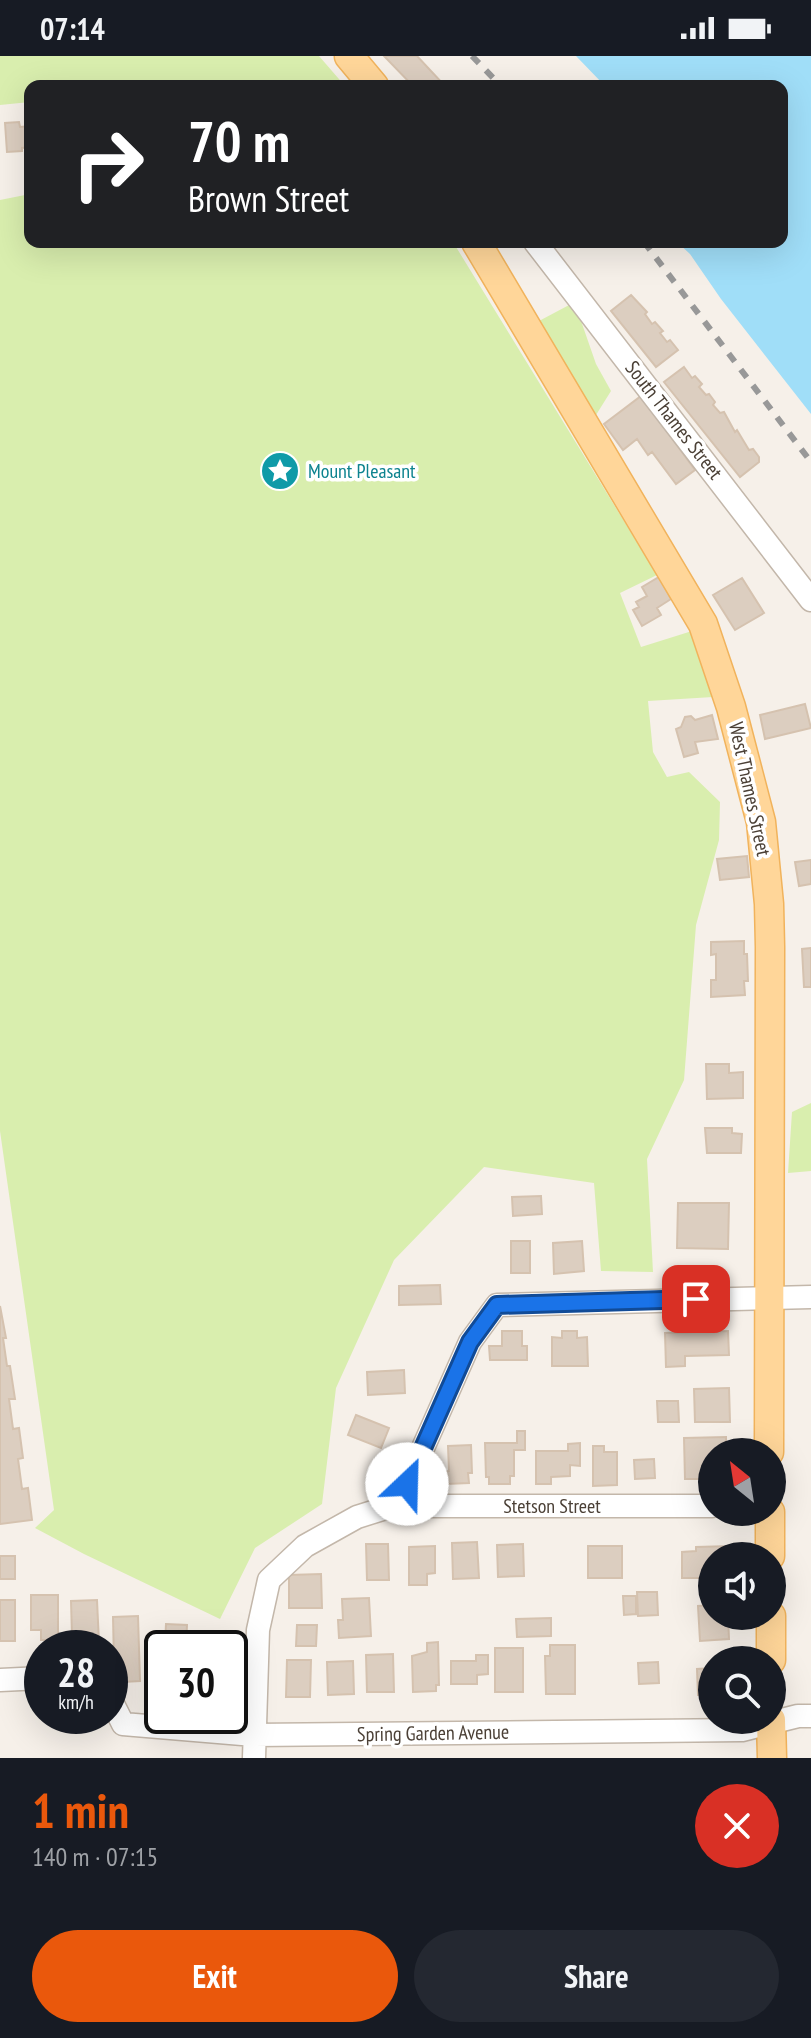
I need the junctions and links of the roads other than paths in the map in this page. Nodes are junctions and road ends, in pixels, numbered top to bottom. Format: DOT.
graph roads {
  1 [pos="349,56"];
  2 [pos="369,80"];
  3 [pos="480,248"];
  4 [pos="540,248"];
  5 [pos="811,600"];
  6 [pos="811,1297"];
  7 [pos="768,1298"];
  8 [pos="769,1438"];
  9 [pos="392,1506"];
  10 [pos="698,1506"];
  11 [pos="24,1679"];
  12 [pos="0,1680"];
  13 [pos="811,1716"];
  14 [pos="786,1719"];
  15 [pos="128,1724"];
  16 [pos="698,1730"];
  17 [pos="771,1734"];
  18 [pos="254,1735"];
  19 [pos="254,1758"];
  20 [pos="772,1758"];
  1 -- 2 [label="main road"];
  3 -- 7 [label="main road, West Thames Street"];
  4 -- 5 [label="street, South Thames Street"];
  6 -- 7 [label="street"];
  7 -- 8 [label="main road, West Thames Street"];
  7 -- 9 [label="street"];
  9 -- 10 [label="street, Stetson Street"];
  9 -- 18 [label="street, Stetson Street"];
  11 -- 12 [label="street"];
  13 -- 14 [label="street, Spring Garden Avenue"];
  15 -- 18 [label="street, Spring Garden Avenue"];
  16 -- 18 [label="street, Spring Garden Avenue"];
  17 -- 20 [label="main road"];
  18 -- 19 [label="street, Stetson Street"];
}
